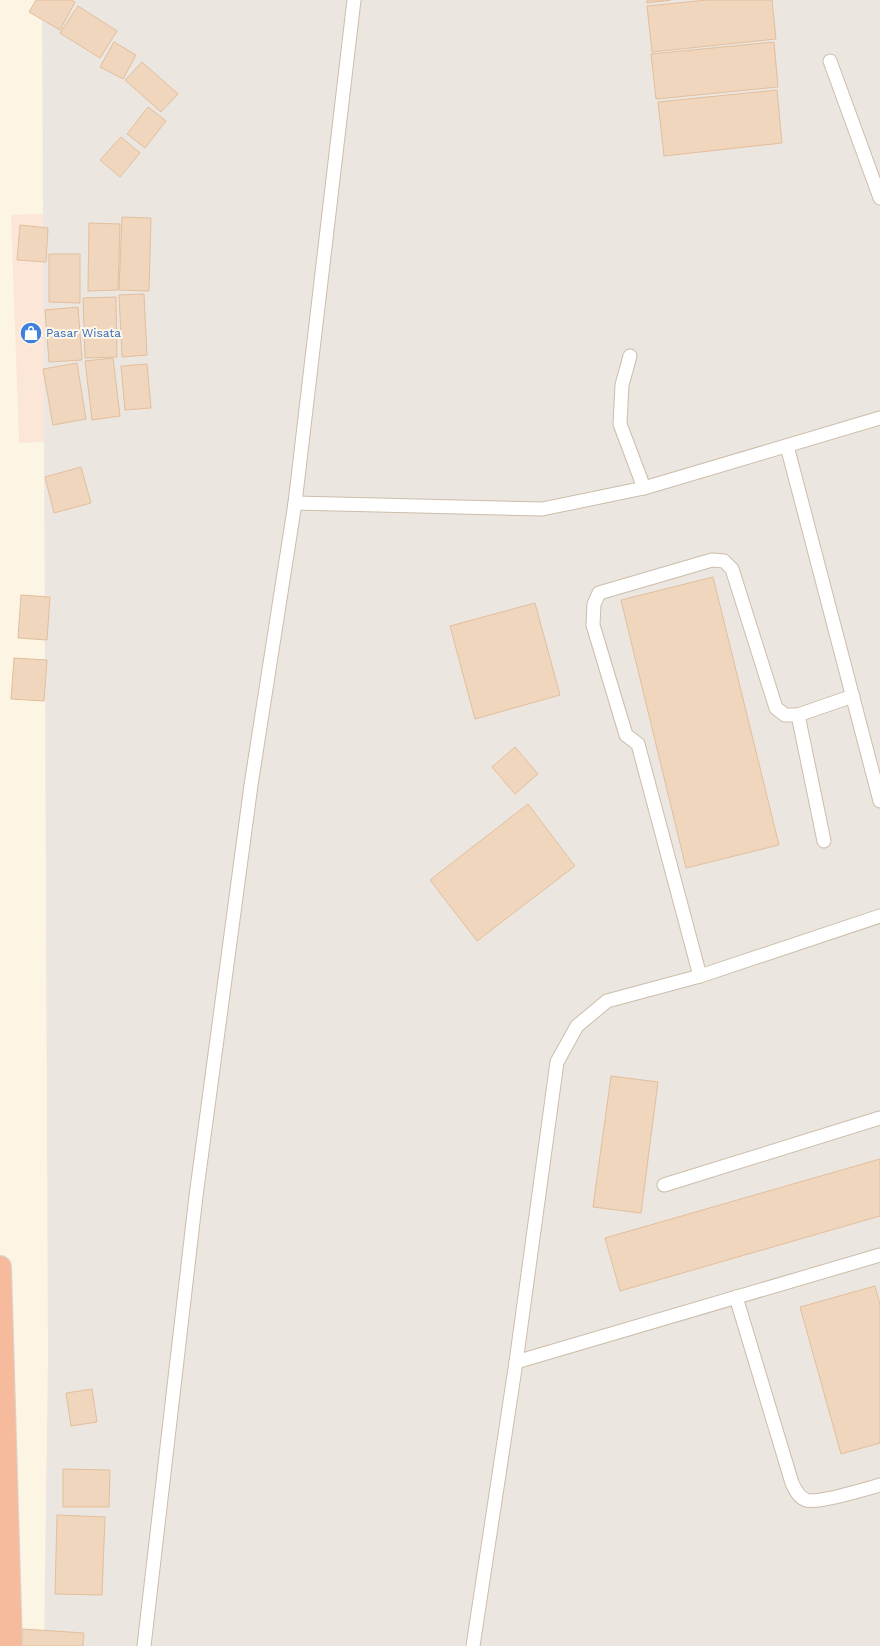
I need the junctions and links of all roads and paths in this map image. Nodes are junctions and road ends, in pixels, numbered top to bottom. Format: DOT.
graph roads {
  1 [pos="354,0"];
  2 [pos="830,61"];
  3 [pos="880,198"];
  4 [pos="630,356"];
  5 [pos="880,418"];
  6 [pos="787,446"];
  7 [pos="644,488"];
  8 [pos="296,503"];
  9 [pos="853,696"];
  10 [pos="798,715"];
  11 [pos="880,801"];
  12 [pos="824,841"];
  13 [pos="880,916"];
  14 [pos="700,976"];
  15 [pos="880,1118"];
  16 [pos="664,1185"];
  17 [pos="880,1255"];
  18 [pos="0,1267"];
  19 [pos="736,1297"];
  20 [pos="516,1362"];
  21 [pos="880,1485"];
  22 [pos="11,1646"];
  23 [pos="144,1646"];
  24 [pos="473,1646"];
  1 -- 8 [label="lane"];
  2 -- 3 [label="lane"];
  4 -- 7 [label="lane"];
  5 -- 6 [label="lane"];
  6 -- 7 [label="lane"];
  6 -- 9 [label="lane"];
  7 -- 8 [label="lane"];
  8 -- 23 [label="lane"];
  9 -- 10 [label="lane"];
  9 -- 11 [label="lane"];
  10 -- 12 [label="lane"];
  10 -- 14 [label="lane"];
  13 -- 14 [label="lane"];
  14 -- 20 [label="lane"];
  15 -- 16 [label="lane"];
  17 -- 19 [label="lane"];
  18 -- 22 [label="highway"];
  19 -- 20 [label="lane"];
  19 -- 21 [label="lane"];
  20 -- 24 [label="lane"];
}
